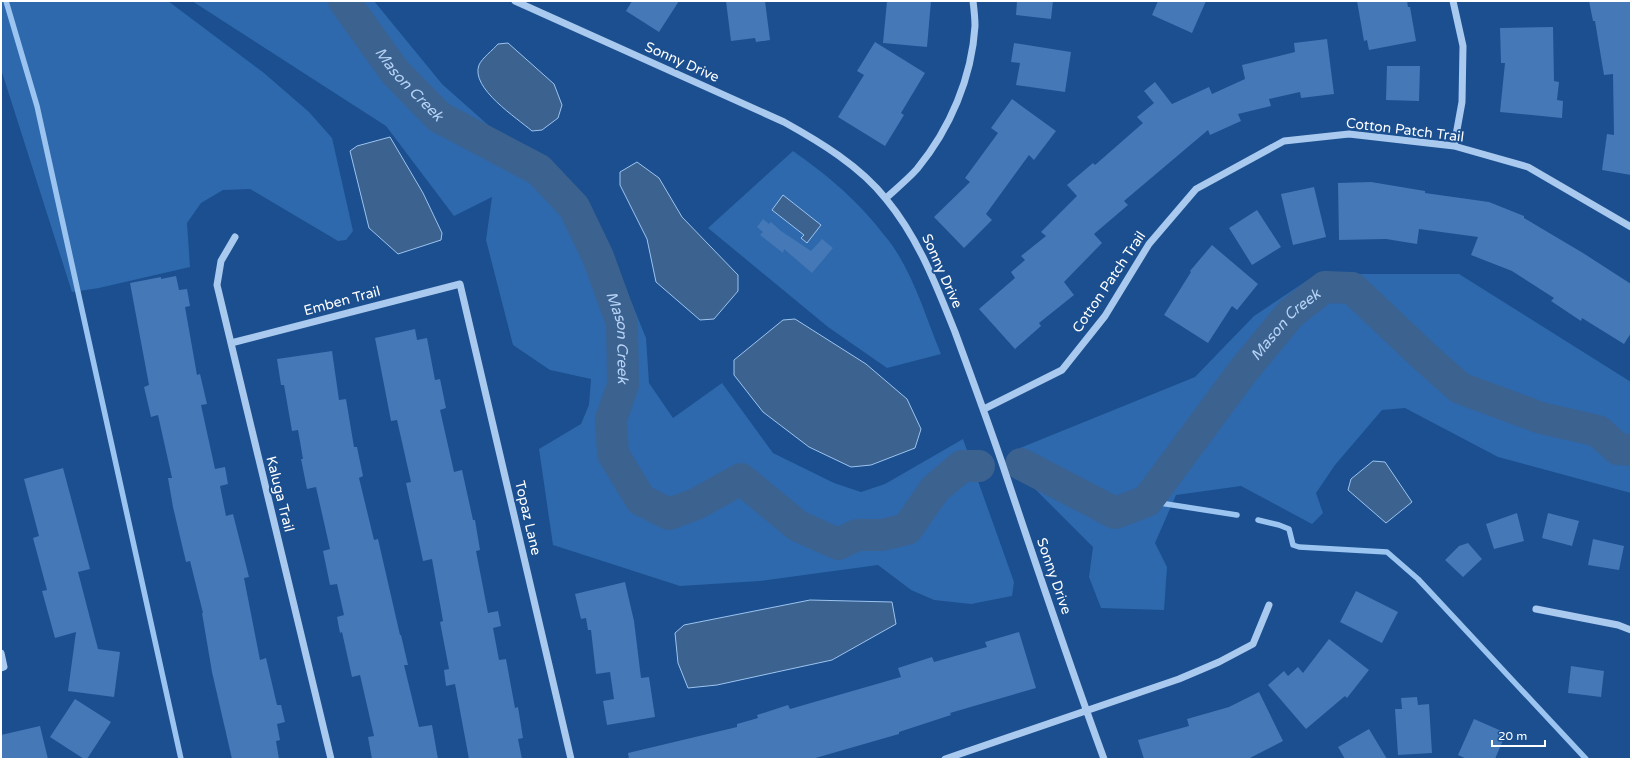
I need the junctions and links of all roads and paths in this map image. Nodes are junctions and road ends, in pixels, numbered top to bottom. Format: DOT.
graph roads {
  1 [pos="515,1"];
  2 [pos="973,1"];
  3 [pos="1453,1"];
  4 [pos="1454,146"];
  5 [pos="886,198"];
  6 [pos="1631,227"];
  7 [pos="235,237"];
  8 [pos="460,284"];
  9 [pos="231,343"];
  10 [pos="984,409"];
  11 [pos="1269,605"];
  12 [pos="1536,609"];
  13 [pos="1631,630"];
  14 [pos="1,652"];
  15 [pos="3,668"];
  16 [pos="1086,712"];
  17 [pos="331,759"];
  18 [pos="571,759"];
  19 [pos="945,759"];
  20 [pos="1104,759"];
  1 -- 5 [label="street, Sonny Drive"];
  2 -- 5 [label="street"];
  3 -- 4 [label="street"];
  4 -- 6 [label="street, Cotton Patch Trail"];
  4 -- 10 [label="street, Cotton Patch Trail"];
  5 -- 10 [label="street, Sonny Drive"];
  7 -- 9 [label="street, Kaluga Trail"];
  8 -- 9 [label="street, Emben Trail"];
  8 -- 18 [label="street, Topaz Lane"];
  9 -- 17 [label="street, Kaluga Trail"];
  10 -- 16 [label="street, Sonny Drive"];
  11 -- 16 [label="street"];
  12 -- 13 [label="street"];
  14 -- 15 [label="street"];
  16 -- 19 [label="street"];
  16 -- 20 [label="street, Sonny Drive"];
}
